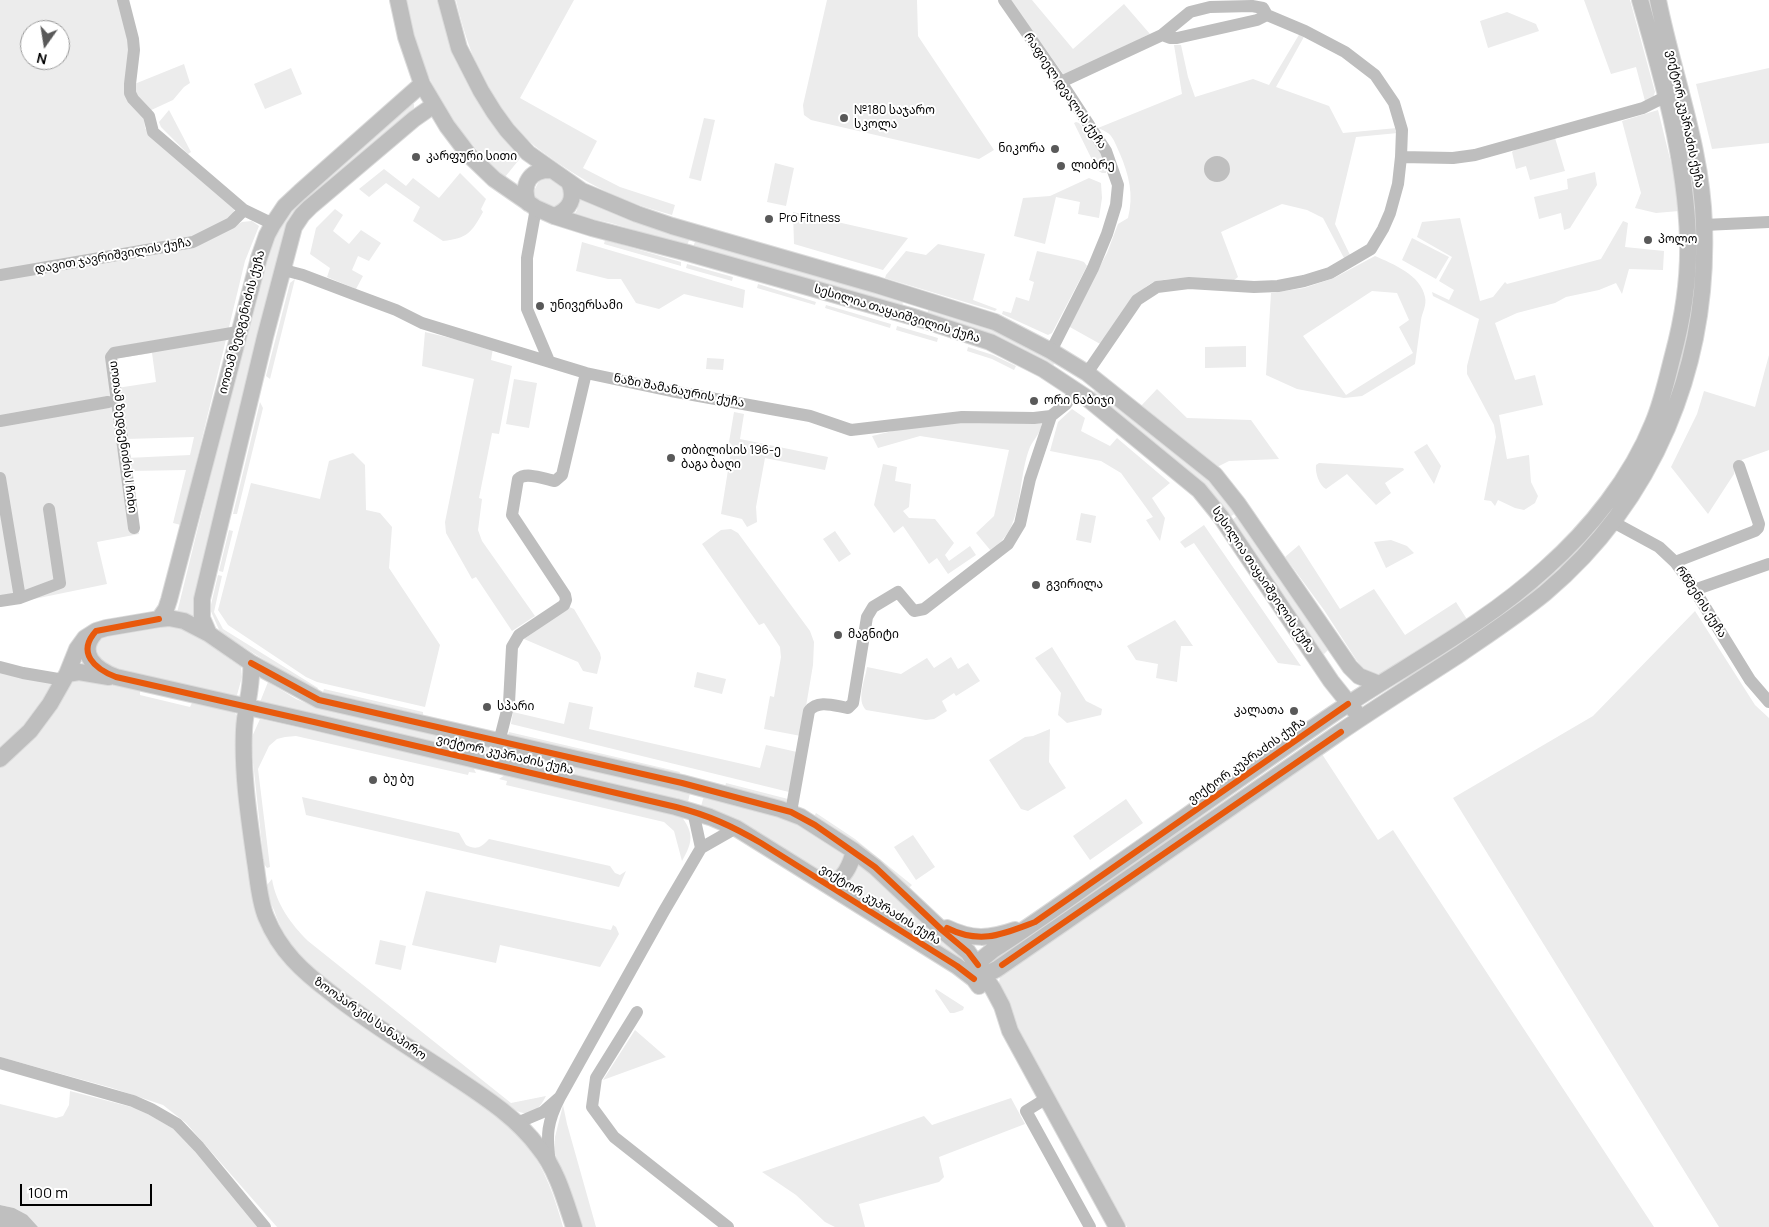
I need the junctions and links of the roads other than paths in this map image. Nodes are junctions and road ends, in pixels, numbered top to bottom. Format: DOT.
graph roads {
  1 [pos="123,0"];
  2 [pos="446,0"];
  3 [pos="1004,0"];
  4 [pos="1640,0"];
  5 [pos="1658,0"];
  6 [pos="399,2"];
  7 [pos="1267,15"];
  8 [pos="1162,35"];
  9 [pos="1061,82"];
  10 [pos="422,84"];
  11 [pos="1674,93"];
  12 [pos="434,105"];
  13 [pos="1401,157"];
  14 [pos="550,170"];
  15 [pos="1700,181"];
  16 [pos="569,182"];
  17 [pos="1682,184"];
  18 [pos="532,205"];
  19 [pos="244,210"];
  20 [pos="554,216"];
  21 [pos="1769,222"];
  22 [pos="273,224"];
  23 [pos="1704,225"];
  24 [pos="284,270"];
  25 [pos="0,275"];
  26 [pos="905,293"];
  27 [pos="934,302"];
  28 [pos="1692,309"];
  29 [pos="898,313"];
  30 [pos="926,322"];
  31 [pos="238,332"];
  32 [pos="1051,351"];
  33 [pos="549,361"];
  34 [pos="586,373"];
  35 [pos="1087,373"];
  36 [pos="1102,385"];
  37 [pos="1082,394"];
  38 [pos="108,402"];
  39 [pos="1051,416"];
  40 [pos="0,421"];
  41 [pos="1739,466"];
  42 [pos="0,478"];
  43 [pos="49,509"];
  44 [pos="1613,522"];
  45 [pos="134,528"];
  46 [pos="1675,562"];
  47 [pos="1769,564"];
  48 [pos="1694,590"];
  49 [pos="20,598"];
  50 [pos="0,601"];
  51 [pos="159,619"];
  52 [pos="1466,629"];
  53 [pos="96,631"];
  54 [pos="209,634"];
  55 [pos="1473,645"];
  56 [pos="1336,647"];
  57 [pos="1317,660"];
  58 [pos="251,663"];
  59 [pos="0,667"];
  60 [pos="65,677"];
  61 [pos="116,678"];
  62 [pos="1379,684"];
  63 [pos="1769,702"];
  64 [pos="1348,704"];
  65 [pos="247,707"];
  66 [pos="1362,718"];
  67 [pos="499,742"];
  68 [pos="0,759"];
  69 [pos="697,786"];
  70 [pos="693,811"];
  71 [pos="791,812"];
  72 [pos="736,828"];
  73 [pos="701,848"];
  74 [pos="854,851"];
  75 [pos="830,886"];
  76 [pos="934,922"];
  77 [pos="1035,922"];
  78 [pos="979,973"];
  79 [pos="637,1012"];
  80 [pos="0,1063"];
  81 [pos="560,1097"];
  82 [pos="1047,1098"];
  83 [pos="517,1123"];
  84 [pos="550,1165"];
  85 [pos="266,1227"];
  86 [pos="574,1227"];
  87 [pos="728,1227"];
  88 [pos="1090,1227"];
  89 [pos="1118,1227"];
  1 -- 19 [label="street"];
  2 -- 14 [label="main road, სესილია თაყაიშვილის ქუჩა"];
  3 -- 9 [label="street, რაფიელ დვალის ქუჩა"];
  4 -- 11 [label="main road, ვიქტორ კუპრაძის ქუჩა"];
  5 -- 11 [label="main road, ვიქტორ კუპრაძის ქუჩა"];
  6 -- 10 [label="main road, სესილია თაყაიშვილის ქუჩა"];
  7 -- 8 [label="street"];
  7 -- 8 [label="street"];
  7 -- 13 [label="street"];
  8 -- 9 [label="street"];
  9 -- 32 [label="street, რაფიელ დვალის ქუჩა"];
  10 -- 12 [label="main road, სესილია თაყაიშვილის ქუჩა"];
  10 -- 22 [label="main road, იოთამ ზედგენიძის ქუჩა"];
  11 -- 13 [label="street"];
  11 -- 15 [label="main road, ვიქტორ კუპრაძის ქუჩა"];
  11 -- 17 [label="main road, ვიქტორ კუპრაძის ქუჩა"];
  12 -- 18 [label="main road, სესილია თაყაიშვილის ქუჩა"];
  12 -- 24 [label="main road"];
  13 -- 35 [label="street"];
  14 -- 16 [label="main road, სესილია თაყაიშვილის ქუჩა"];
  14 -- 18 [label="main road"];
  15 -- 17 [label="main road"];
  15 -- 23 [label="main road, ვიქტორ კუპრაძის ქუჩა"];
  16 -- 20 [label="main road"];
  16 -- 26 [label="main road, სესილია თაყაიშვილის ქუჩა"];
  17 -- 28 [label="main road, ვიქტორ კუპრაძის ქუჩა"];
  18 -- 20 [label="main road, სესილია თაყაიშვილის ქუჩა"];
  18 -- 33 [label="street"];
  19 -- 22 [label="street"];
  19 -- 25 [label="street, დავით ჯავრიშვილის ქუჩა"];
  20 -- 29 [label="main road, სესილია თაყაიშვილის ქუჩა"];
  21 -- 23 [label="street"];
  22 -- 31 [label="main road, იოთამ ზედგენიძის ქუჩა"];
  23 -- 28 [label="main road, ვიქტორ კუპრაძის ქუჩა"];
  24 -- 33 [label="street, ნაზი შამანაურის ქუჩა"];
  24 -- 54 [label="main road"];
  26 -- 27 [label="main road, სესილია თაყაიშვილის ქუჩა"];
  26 -- 29 [label="main road"];
  27 -- 30 [label="main road"];
  27 -- 32 [label="main road, სესილია თაყაიშვილის ქუჩა"];
  28 -- 44 [label="main road, ვიქტორ კუპრაძის ქუჩა"];
  28 -- 52 [label="main road, ვიქტორ კუპრაძის ქუჩა"];
  29 -- 30 [label="main road, სესილია თაყაიშვილის ქუჩა"];
  30 -- 37 [label="main road, სესილია თაყაიშვილის ქუჩა"];
  31 -- 45 [label="street, იოთამ ზედგენიძის I ჩიხი"];
  31 -- 51 [label="main road, იოთამ ზედგენიძის ქუჩა"];
  32 -- 35 [label="main road, სესილია თაყაიშვილის ქუჩა"];
  33 -- 34 [label="street, ნაზი შამანაურის ქუჩა"];
  34 -- 39 [label="street, ნაზი შამანაურის ქუჩა"];
  34 -- 67 [label="street"];
  35 -- 36 [label="main road, სესილია თაყაიშვილის ქუჩა"];
  35 -- 37 [label="main road"];
  36 -- 37 [label="main road"];
  36 -- 56 [label="main road, სესილია თაყაიშვილის ქუჩა"];
  37 -- 39 [label="street"];
  37 -- 57 [label="main road, სესილია თაყაიშვილის ქუჩა"];
  38 -- 40 [label="street"];
  39 -- 71 [label="street"];
  41 -- 46 [label="street"];
  42 -- 49 [label="street"];
  43 -- 49 [label="street"];
  44 -- 46 [label="street, რწმენის ქუჩა"];
  44 -- 55 [label="main road, ვიქტორ კუპრაძის ქუჩა"];
  46 -- 48 [label="street, რწმენის ქუჩა"];
  47 -- 48 [label="street"];
  48 -- 63 [label="street, რწმენის ქუჩა"];
  49 -- 50 [label="street"];
  51 -- 53 [label="main road, ვიქტორ კუპრაძის ქუჩა"];
  51 -- 54 [label="main road, ვიქტორ კუპრაძის ქუჩა"];
  52 -- 55 [label="main road"];
  52 -- 62 [label="main road, ვიქტორ კუპრაძის ქუჩა"];
  53 -- 60 [label="main road"];
  53 -- 61 [label="main road, ვიქტორ კუპრაძის ქუჩა"];
  54 -- 58 [label="main road, ვიქტორ კუპრაძის ქუჩა"];
  55 -- 66 [label="main road, ვიქტორ კუპრაძის ქუჩა"];
  56 -- 57 [label="main road"];
  56 -- 62 [label="main road, სესილია თაყაიშვილის ქუჩა"];
  57 -- 64 [label="main road, სესილია თაყაიშვილის ქუჩა"];
  58 -- 65 [label="main road, ზოოპარკის სანაპირო"];
  58 -- 67 [label="main road, ვიქტორ კუპრაძის ქუჩა"];
  59 -- 60 [label="street"];
  60 -- 61 [label="main road"];
  60 -- 68 [label="main road"];
  61 -- 65 [label="main road, ვიქტორ კუპრაძის ქუჩა"];
  62 -- 64 [label="main road, ვიქტორ კუპრაძის ქუჩა"];
  64 -- 66 [label="main road, სესილია თაყაიშვილის ქუჩა"];
  64 -- 77 [label="main road, ვიქტორ კუპრაძის ქუჩა"];
  65 -- 70 [label="main road, ვიქტორ კუპრაძის ქუჩა"];
  65 -- 83 [label="main road, ზოოპარკის სანაპირო"];
  66 -- 78 [label="main road, ვიქტორ კუპრაძის ქუჩა"];
  67 -- 69 [label="main road, ვიქტორ კუპრაძის ქუჩა"];
  69 -- 70 [label="main road"];
  69 -- 71 [label="main road, ვიქტორ კუპრაძის ქუჩა"];
  70 -- 72 [label="main road, ვიქტორ კუპრაძის ქუჩა"];
  70 -- 73 [label="street"];
  71 -- 74 [label="main road, ვიქტორ კუპრაძის ქუჩა"];
  72 -- 73 [label="street"];
  72 -- 75 [label="main road, ვიქტორ კუპრაძის ქუჩა"];
  73 -- 81 [label="street"];
  74 -- 75 [label="main road"];
  74 -- 76 [label="main road, ვიქტორ კუპრაძის ქუჩა"];
  75 -- 78 [label="main road, ვიქტორ კუპრაძის ქუჩა"];
  76 -- 77 [label="main road"];
  76 -- 78 [label="main road, ვიქტორ კუპრაძის ქუჩა"];
  77 -- 78 [label="main road, ვიქტორ კუპრაძის ქუჩა"];
  78 -- 82 [label="main road"];
  79 -- 87 [label="street"];
  80 -- 85 [label="street"];
  81 -- 83 [label="street"];
  81 -- 84 [label="street"];
  82 -- 88 [label="street"];
  82 -- 89 [label="main road"];
  83 -- 84 [label="main road, ზოოპარკის სანაპირო"];
  84 -- 86 [label="main road, ზოოპარკის სანაპირო"];
}
